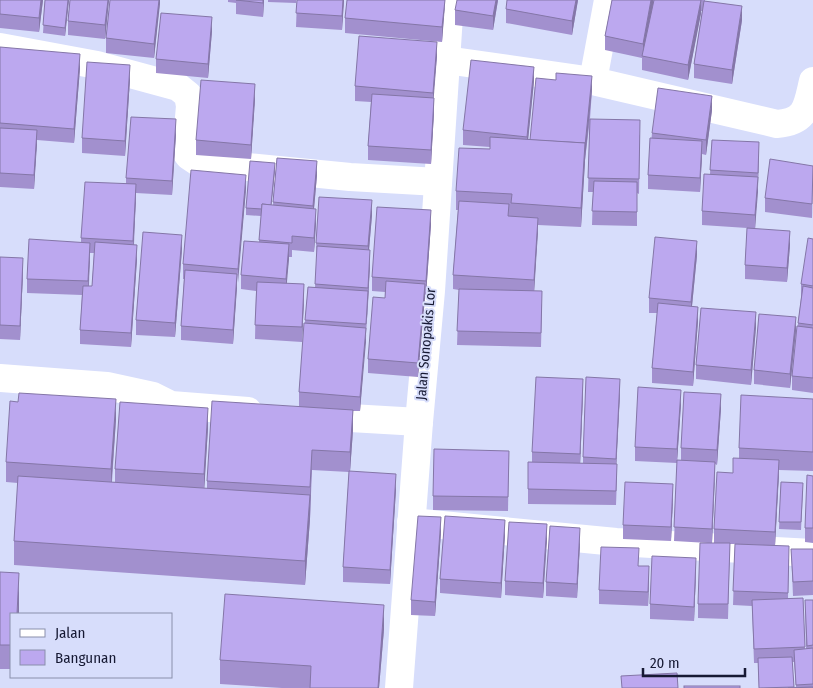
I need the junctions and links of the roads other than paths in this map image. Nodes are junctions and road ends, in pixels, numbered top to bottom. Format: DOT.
graph roads {
  1 [pos="450,0"];
  2 [pos="608,0"];
  3 [pos="0,46"];
  4 [pos="446,60"];
  5 [pos="593,81"];
  6 [pos="813,81"];
  7 [pos="438,182"];
  8 [pos="0,378"];
  9 [pos="419,422"];
  10 [pos="411,522"];
  11 [pos="813,553"];
  12 [pos="399,688"];
  1 -- 4 [label="street, Jalan Sonopakis Lor"];
  2 -- 5 [label="street"];
  3 -- 7 [label="street"];
  4 -- 5 [label="street"];
  4 -- 7 [label="street, Jalan Sonopakis Lor"];
  5 -- 6 [label="street"];
  7 -- 9 [label="street, Jalan Sonopakis Lor"];
  8 -- 9 [label="street"];
  9 -- 10 [label="street, Jalan Sonopakis Lor"];
  10 -- 11 [label="street"];
  10 -- 12 [label="street, Jalan Sonopakis Lor"];
}
